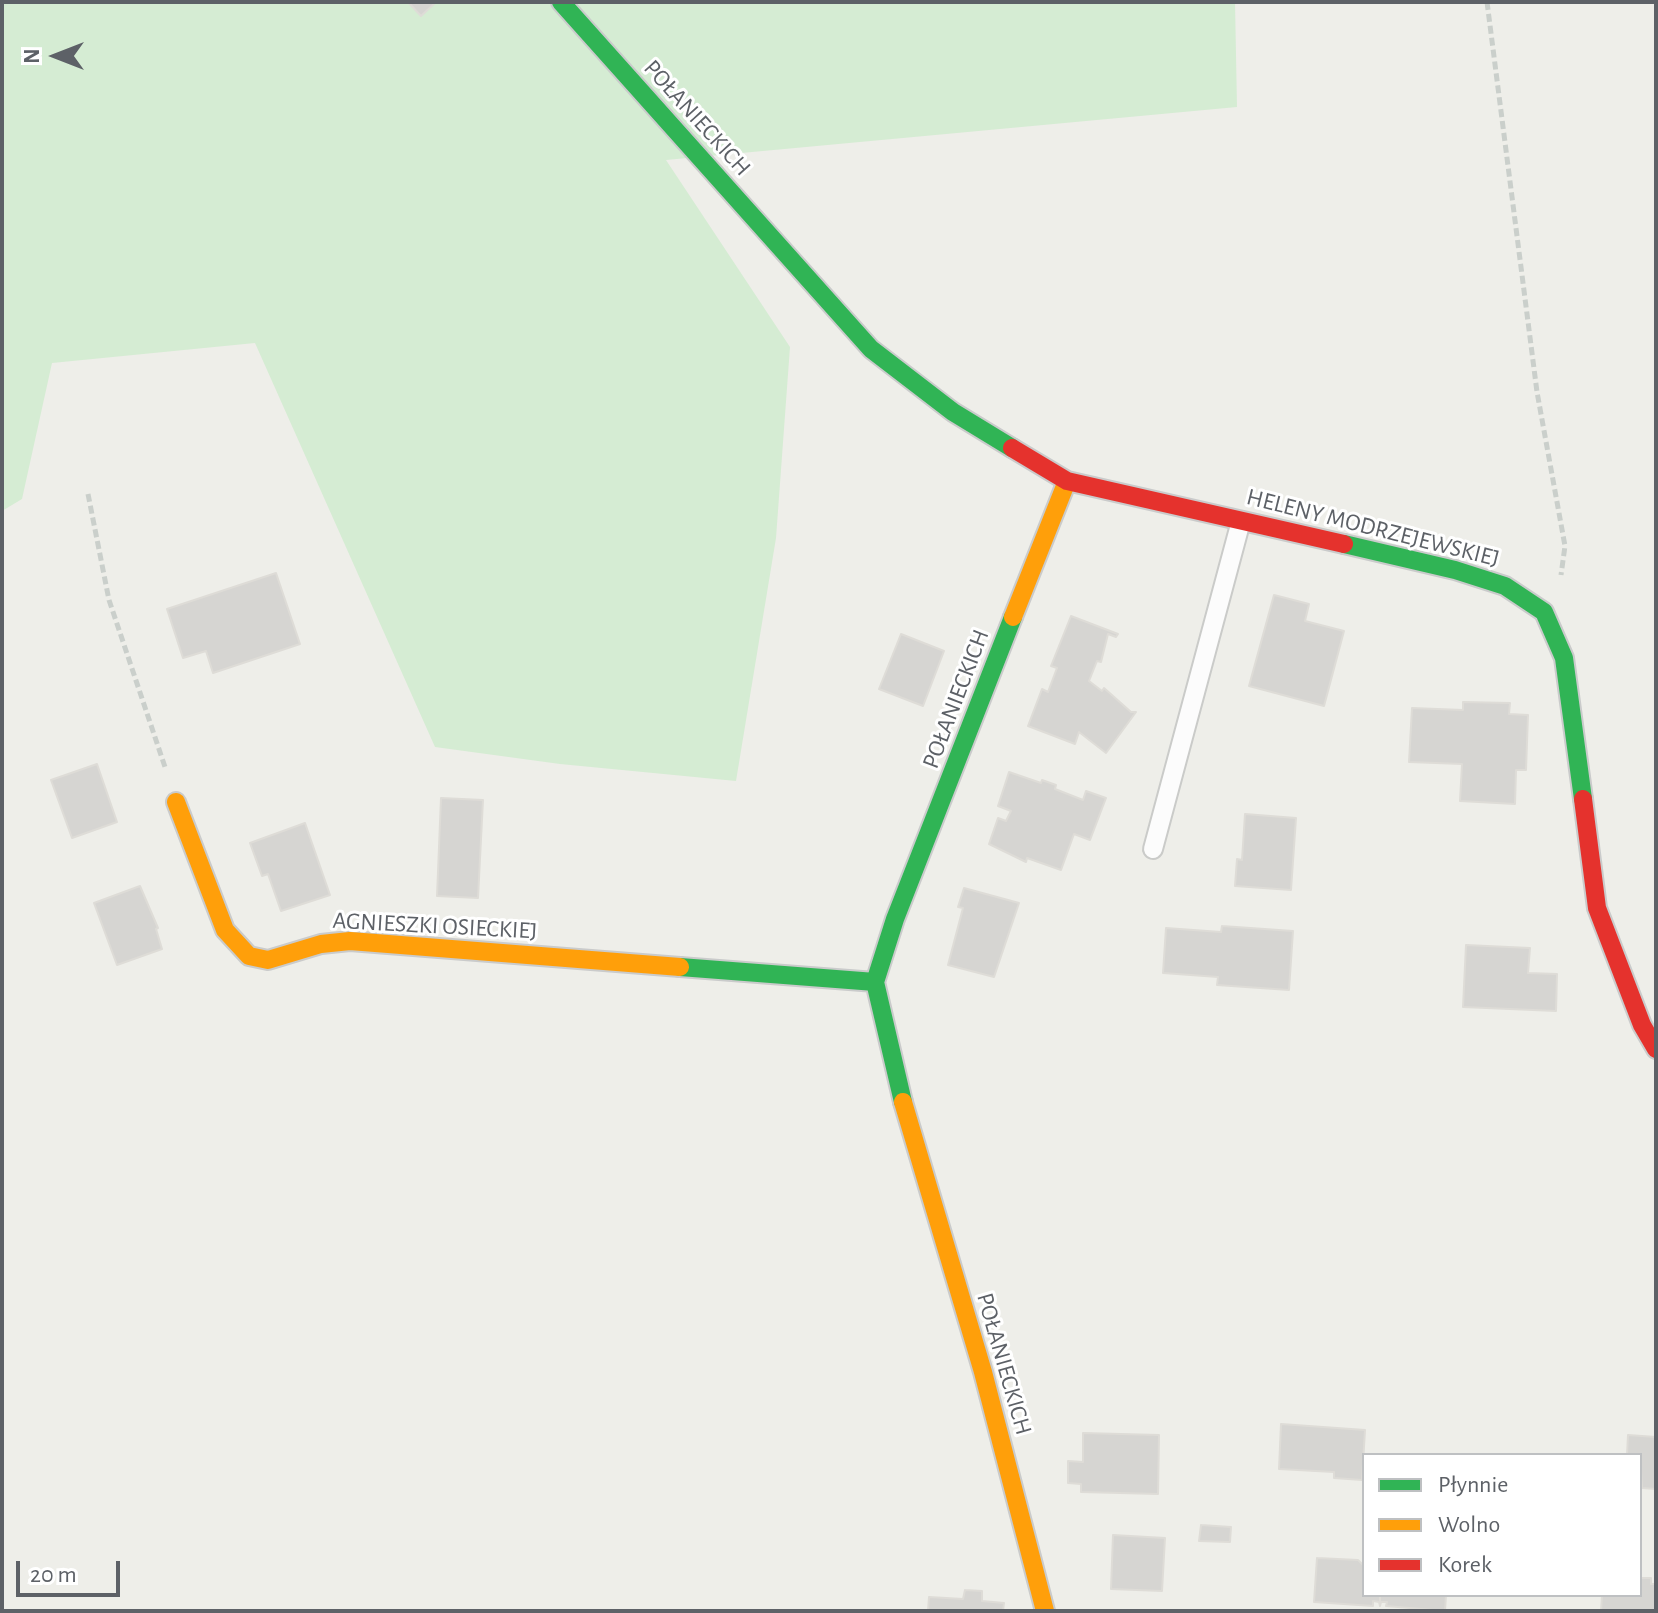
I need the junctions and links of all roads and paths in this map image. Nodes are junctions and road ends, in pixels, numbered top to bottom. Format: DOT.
graph roads {
  1 [pos="561,2"];
  2 [pos="1487,2"];
  3 [pos="1067,481"];
  4 [pos="88,494"];
  5 [pos="1241,521"];
  6 [pos="1544,612"];
  7 [pos="176,802"];
  8 [pos="1153,849"];
  9 [pos="875,982"];
  10 [pos="1656,1049"];
  11 [pos="1045,1611"];
  1 -- 3 [label="street, POŁANIECKICH"];
  2 -- 6 [label="path"];
  3 -- 5 [label="street, HELENY MODRZEJEWSKIEJ"];
  3 -- 9 [label="street, POŁANIECKICH"];
  4 -- 7 [label="path"];
  5 -- 6 [label="street, HELENY MODRZEJEWSKIEJ"];
  5 -- 8 [label="lane"];
  6 -- 10 [label="street"];
  7 -- 9 [label="street, AGNIESZKI OSIECKIEJ"];
  9 -- 11 [label="street, POŁANIECKICH"];
}
